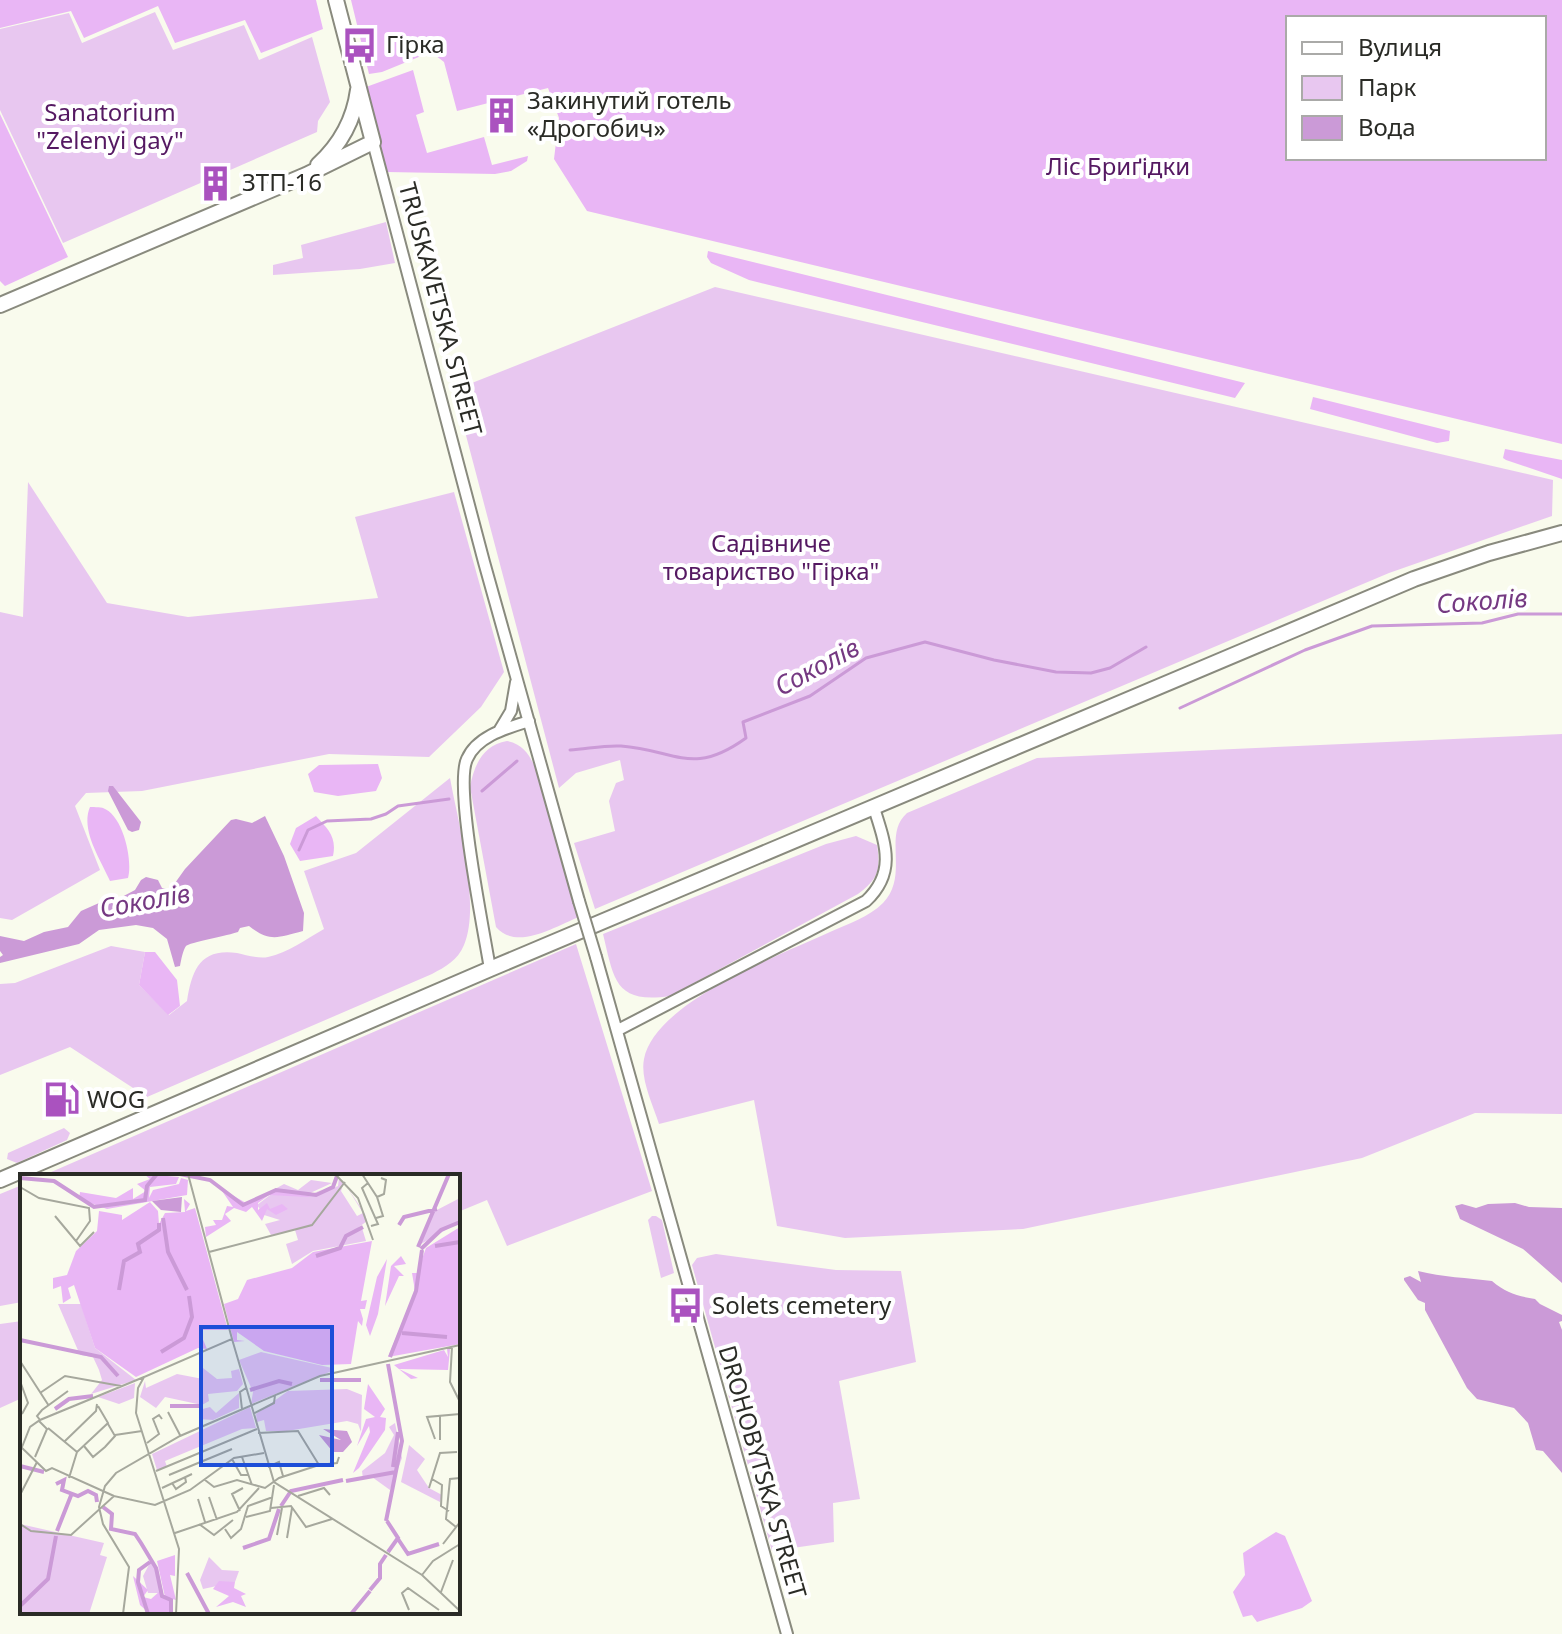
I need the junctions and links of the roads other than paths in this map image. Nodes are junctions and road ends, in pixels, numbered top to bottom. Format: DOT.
graph roads {
  1 [pos="336,0"];
  2 [pos="359,85"];
  3 [pos="373,142"];
  4 [pos="306,175"];
  5 [pos="0,305"];
  6 [pos="1562,533"];
  7 [pos="516,672"];
  8 [pos="529,721"];
  9 [pos="498,732"];
  10 [pos="874,808"];
  11 [pos="579,901"];
  12 [pos="490,969"];
  13 [pos="618,1030"];
  14 [pos="0,1180"];
  15 [pos="787,1634"];
  1 -- 2 [label="main road, TRUSKAVETSKA STREET"];
  2 -- 3 [label="main road, TRUSKAVETSKA STREET"];
  2 -- 4 [label="main road"];
  3 -- 4 [label="main road"];
  3 -- 7 [label="street, TRUSKAVETSKA STREET"];
  4 -- 5 [label="main road"];
  6 -- 10 [label="main road"];
  7 -- 8 [label="street, TRUSKAVETSKA STREET"];
  7 -- 9 [label="street"];
  8 -- 9 [label="street"];
  8 -- 11 [label="street, TRUSKAVETSKA STREET"];
  9 -- 12 [label="street"];
  10 -- 12 [label="main road"];
  10 -- 13 [label="street"];
  11 -- 13 [label="street, DROHOBYTSKA STREET, bridge"];
  12 -- 14 [label="main road"];
  13 -- 15 [label="street, DROHOBYTSKA STREET"];
}
